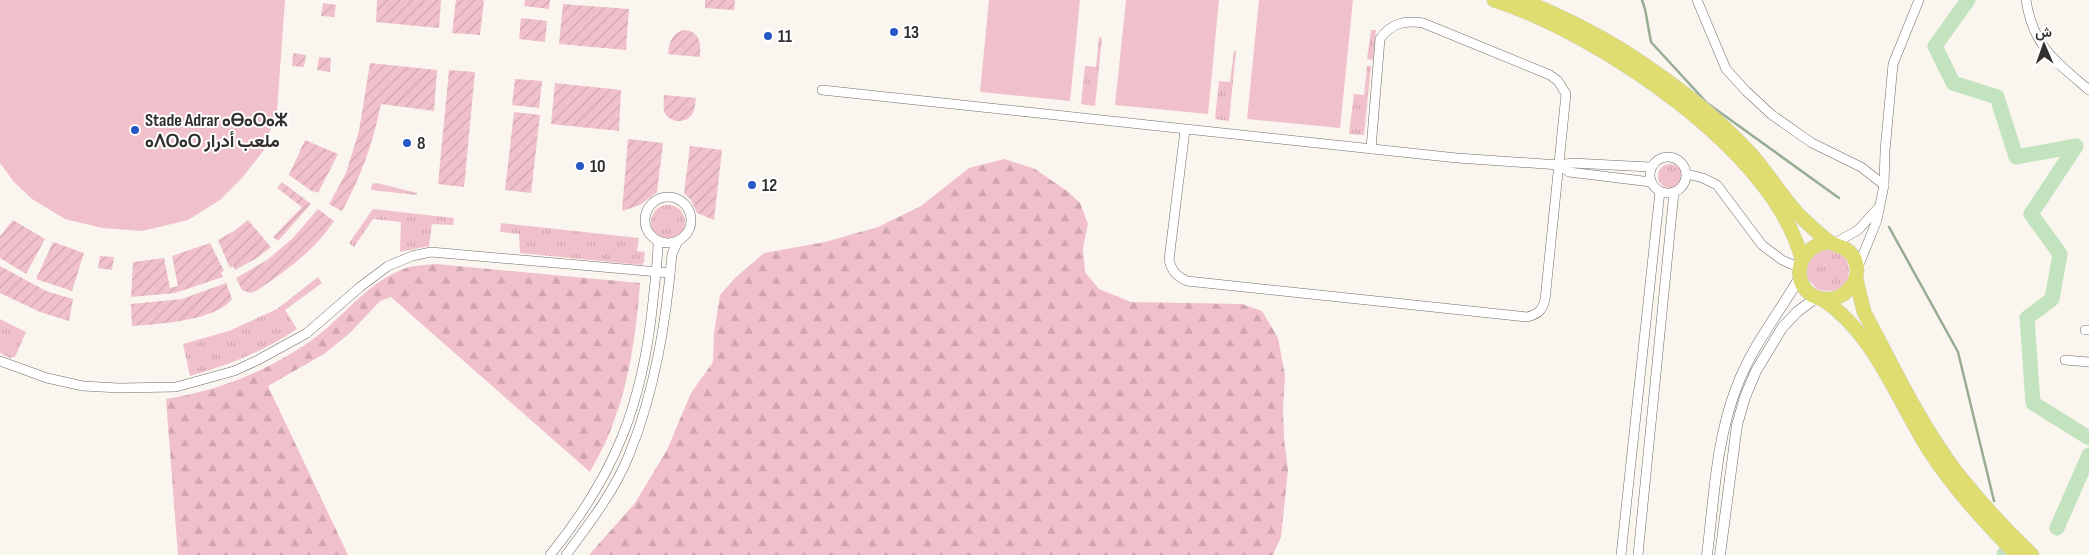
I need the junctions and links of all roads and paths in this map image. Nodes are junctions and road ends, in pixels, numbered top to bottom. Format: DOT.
graph roads {
  1 [pos="1494,0"];
  2 [pos="1522,0"];
  3 [pos="1697,0"];
  4 [pos="1919,0"];
  5 [pos="2026,0"];
  6 [pos="822,90"];
  7 [pos="2089,90"];
  8 [pos="1185,130"];
  9 [pos="1371,149"];
  10 [pos="1558,165"];
  11 [pos="1650,167"];
  12 [pos="1687,174"];
  13 [pos="1651,182"];
  14 [pos="1884,185"];
  15 [pos="1660,191"];
  16 [pos="1674,192"];
  17 [pos="1881,203"];
  18 [pos="658,240"];
  19 [pos="678,240"];
  20 [pos="1832,243"];
  21 [pos="1800,268"];
  22 [pos="656,272"];
  23 [pos="670,274"];
  24 [pos="1856,274"];
  25 [pos="1820,298"];
  26 [pos="2065,360"];
  27 [pos="0,361"];
  28 [pos="2089,362"];
  29 [pos="550,555"];
  30 [pos="566,555"];
  31 [pos="1621,555"];
  32 [pos="1638,555"];
  33 [pos="1707,555"];
  34 [pos="1720,555"];
  35 [pos="2017,555"];
  36 [pos="2032,555"];
  1 -- 21 [label="highway"];
  2 -- 20 [label="highway"];
  3 -- 14 [label="street"];
  4 -- 14 [label="street"];
  5 -- 7 [label="street"];
  6 -- 8 [label="street"];
  8 -- 9 [label="street"];
  8 -- 10 [label="street"];
  9 -- 10 [label="street"];
  9 -- 10 [label="street"];
  10 -- 11 [label="street"];
  10 -- 13 [label="street"];
  11 -- 12 [label="street"];
  11 -- 13 [label="street"];
  12 -- 16 [label="street"];
  12 -- 21 [label="street"];
  13 -- 15 [label="street"];
  14 -- 17 [label="street"];
  15 -- 16 [label="street"];
  15 -- 31 [label="street"];
  16 -- 32 [label="street"];
  17 -- 20 [label="street"];
  17 -- 24 [label="street"];
  18 -- 19 [label="street"];
  18 -- 19 [label="street"];
  18 -- 22 [label="street"];
  19 -- 23 [label="street"];
  20 -- 21 [label="highway"];
  20 -- 24 [label="highway"];
  21 -- 25 [label="highway"];
  21 -- 33 [label="street"];
  22 -- 23 [label="street"];
  22 -- 27 [label="street"];
  22 -- 29 [label="street"];
  23 -- 30 [label="street"];
  24 -- 25 [label="highway"];
  24 -- 36 [label="highway"];
  25 -- 34 [label="street"];
  25 -- 35 [label="highway"];
  26 -- 28 [label="street"];
}
